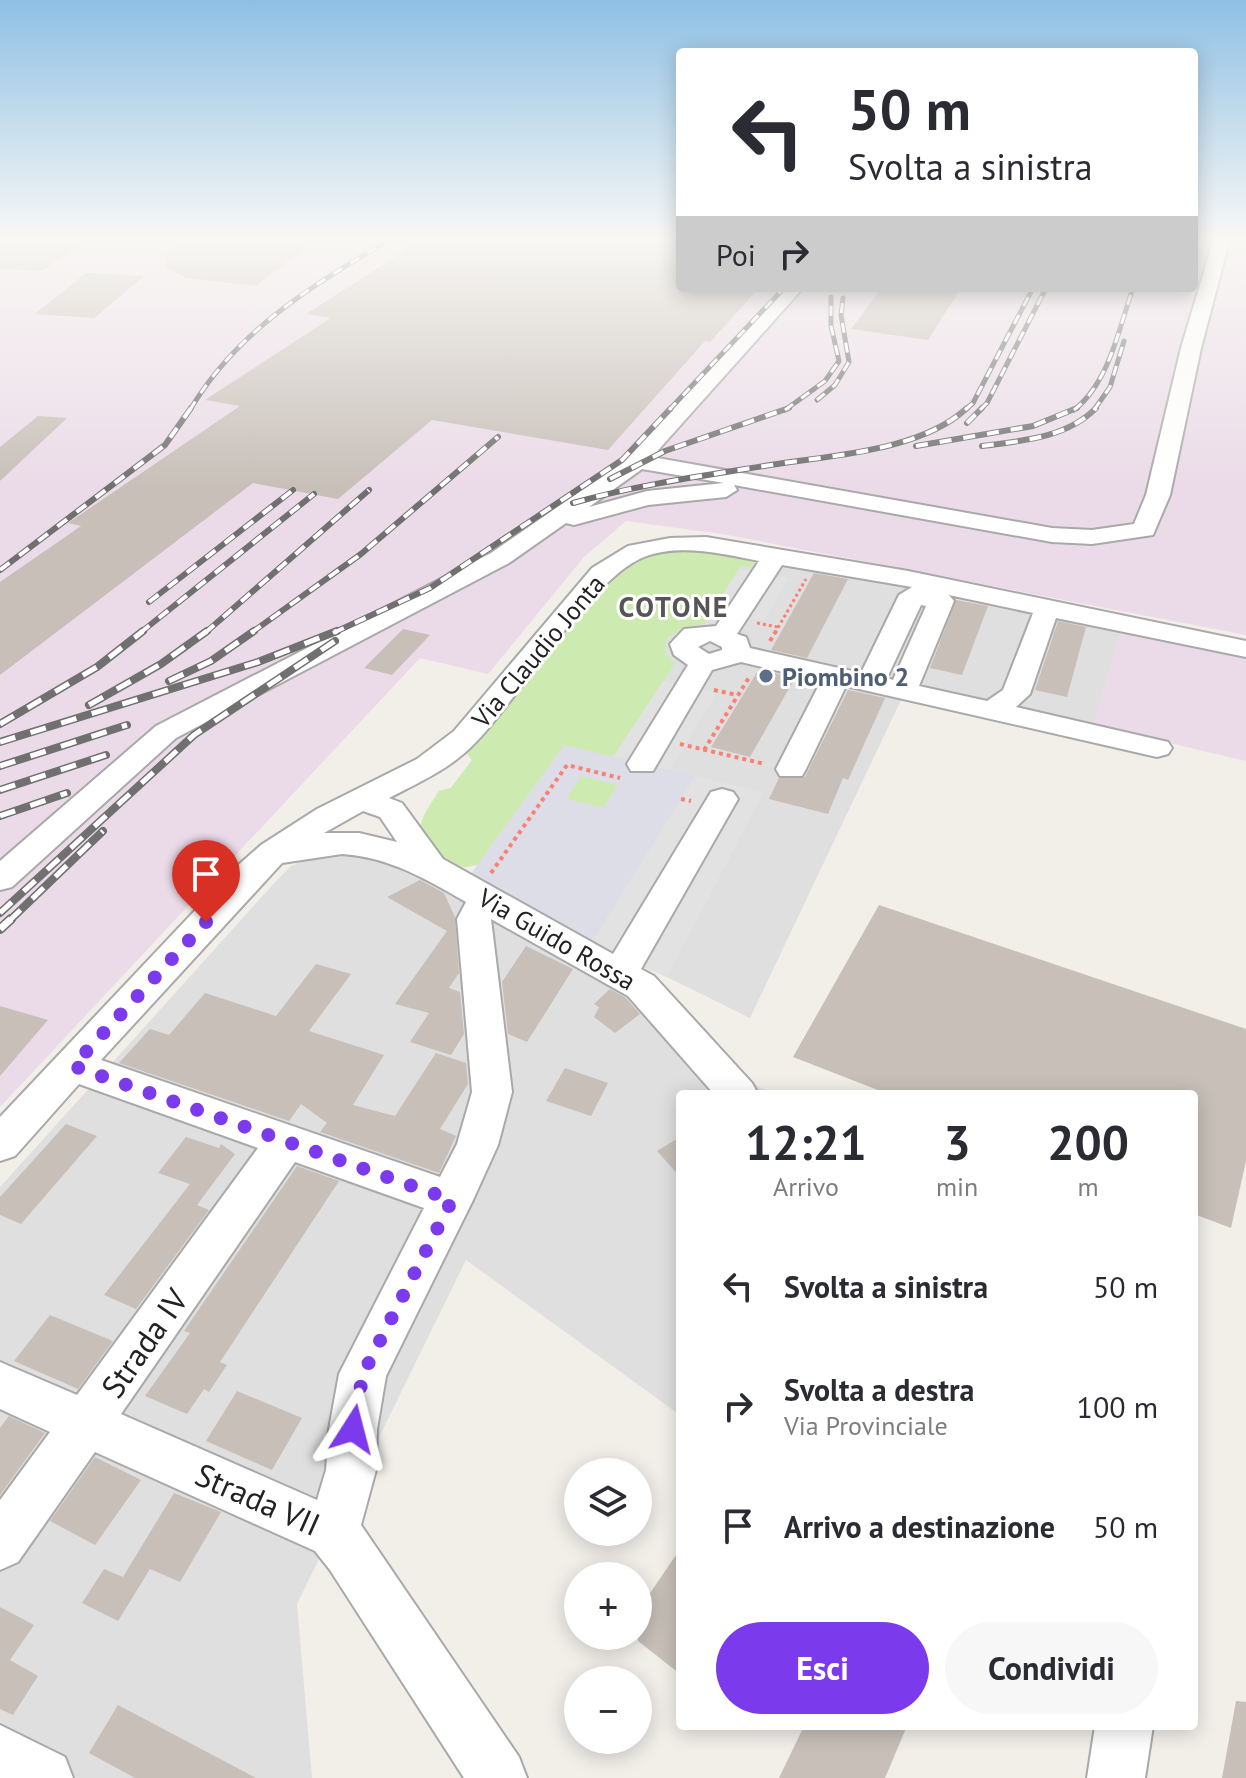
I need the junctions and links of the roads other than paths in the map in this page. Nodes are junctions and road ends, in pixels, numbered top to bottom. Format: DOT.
graph roads {
  1 [pos="764,321"];
  2 [pos="1199,321"];
  3 [pos="637,461"];
  4 [pos="801,491"];
  5 [pos="540,530"];
  6 [pos="775,556"];
  7 [pos="1043,618"];
  8 [pos="730,644"];
  9 [pos="1246,649"];
  10 [pos="837,677"];
  11 [pos="870,684"];
  12 [pos="902,691"];
  13 [pos="992,711"];
  14 [pos="1157,748"];
  15 [pos="451,751"];
  16 [pos="642,764"];
  17 [pos="791,769"];
  18 [pos="361,799"];
  19 [pos="722,799"];
  20 [pos="402,843"];
  21 [pos="268,858"];
  22 [pos="0,879"];
  23 [pos="486,893"];
  24 [pos="621,972"];
  25 [pos="73,1066"];
  26 [pos="735,1090"];
  27 [pos="286,1142"];
  28 [pos="0,1144"];
  29 [pos="452,1200"];
  30 [pos="0,1385"];
  31 [pos="88,1423"];
  32 [pos="333,1533"];
  33 [pos="0,1544"];
  34 [pos="1123,1730"];
  35 [pos="0,1754"];
  36 [pos="44,1778"];
  37 [pos="498,1778"];
  38 [pos="1116,1778"];
  1 -- 3 [label="street"];
  2 -- 4 [label="street"];
  3 -- 4 [label="street"];
  3 -- 5 [label="street"];
  4 -- 5 [label="street"];
  5 -- 22 [label="street"];
  6 -- 8 [label="street"];
  6 -- 9 [label="street, Via Claudio Jonta"];
  6 -- 15 [label="street, Via Claudio Jonta"];
  7 -- 13 [label="street"];
  8 -- 10 [label="street"];
  8 -- 16 [label="street"];
  10 -- 11 [label="street"];
  10 -- 17 [label="street"];
  11 -- 12 [label="street"];
  11 -- 12 [label="street"];
  12 -- 13 [label="street"];
  13 -- 14 [label="street"];
  15 -- 18 [label="street, Via Claudio Jonta"];
  15 -- 20 [label="street"];
  18 -- 20 [label="street, Via Guido Rossa"];
  18 -- 21 [label="street, Via Claudio Jonta"];
  19 -- 24 [label="street"];
  20 -- 21 [label="street, Via Guido Rossa"];
  20 -- 23 [label="street, Via Guido Rossa"];
  21 -- 25 [label="street, Via Claudio Jonta"];
  23 -- 24 [label="street, Via Guido Rossa"];
  23 -- 29 [label="street"];
  24 -- 26 [label="street, Via Guido Rossa"];
  25 -- 27 [label="street"];
  25 -- 28 [label="street, Via Claudio Jonta"];
  27 -- 29 [label="street"];
  27 -- 31 [label="street, Strada IV"];
  29 -- 32 [label="street"];
  30 -- 31 [label="street, Strada VII"];
  31 -- 32 [label="street, Strada VII"];
  31 -- 33 [label="street, Strada IV"];
  32 -- 37 [label="street, Strada VII"];
  34 -- 38 [label="street"];
  35 -- 36 [label="street"];
}
